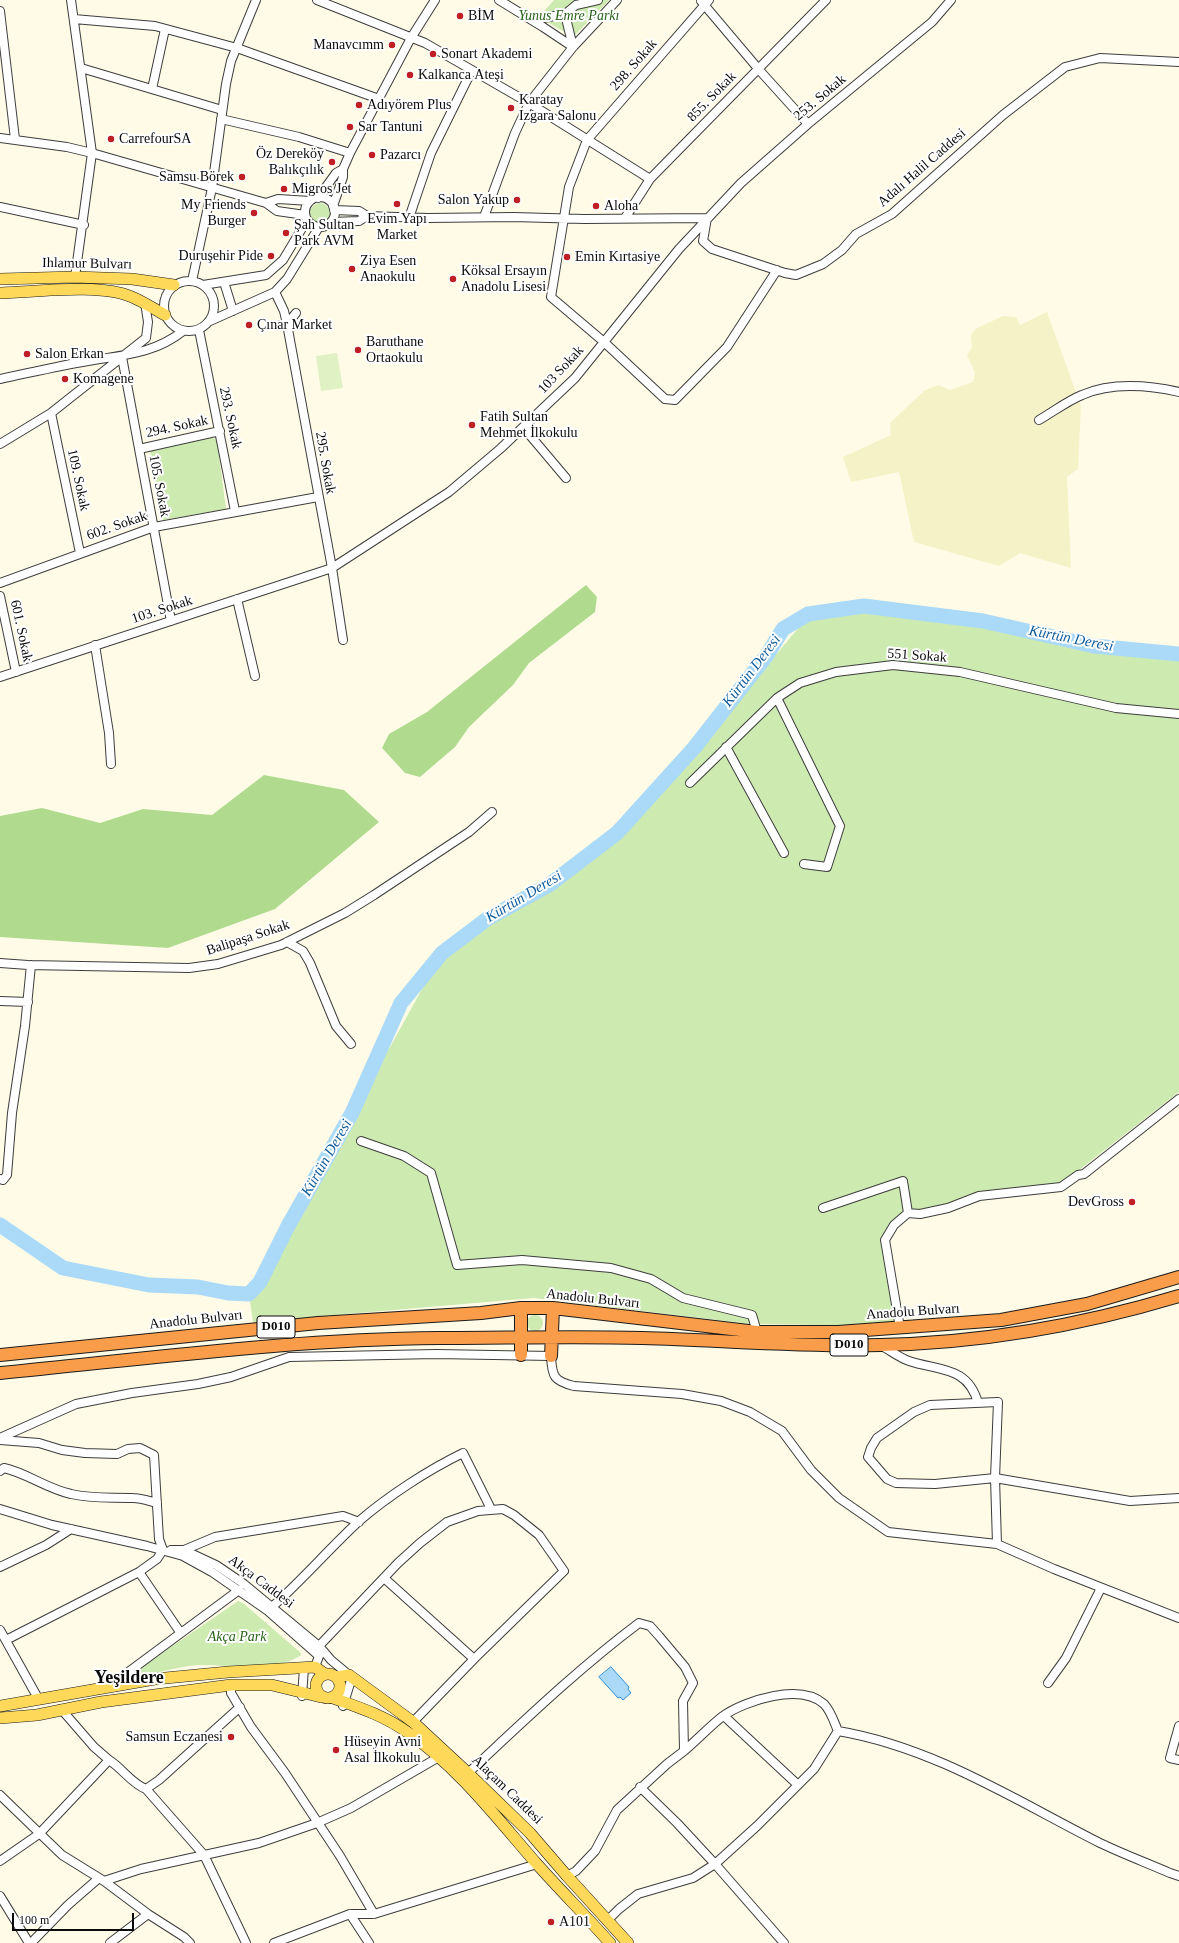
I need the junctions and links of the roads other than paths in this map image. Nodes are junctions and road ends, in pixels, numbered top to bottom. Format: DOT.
graph roads {
  1 [pos="71,0"];
  2 [pos="256,0"];
  3 [pos="317,0"];
  4 [pos="435,0"];
  5 [pos="499,0"];
  6 [pos="598,0"];
  7 [pos="603,0"];
  8 [pos="617,0"];
  9 [pos="826,0"];
  10 [pos="951,0"];
  11 [pos="704,1"];
  12 [pos="611,7"];
  13 [pos="0,11"];
  14 [pos="565,14"];
  15 [pos="74,19"];
  16 [pos="532,20"];
  17 [pos="165,29"];
  18 [pos="411,38"];
  19 [pos="238,48"];
  20 [pos="573,48"];
  21 [pos="1179,62"];
  22 [pos="81,68"];
  23 [pos="759,68"];
  24 [pos="472,70"];
  25 [pos="152,89"];
  26 [pos="379,99"];
  27 [pos="529,103"];
  28 [pos="221,115"];
  29 [pos="808,124"];
  30 [pos="0,138"];
  31 [pos="15,139"];
  32 [pos="587,140"];
  33 [pos="92,153"];
  34 [pos="350,153"];
  35 [pos="343,169"];
  36 [pos="650,179"];
  37 [pos="212,188"];
  38 [pos="318,198"];
  39 [pos="310,201"];
  40 [pos="266,203"];
  41 [pos="0,207"];
  42 [pos="334,208"];
  43 [pos="367,216"];
  44 [pos="484,217"];
  45 [pos="306,218"];
  46 [pos="409,218"];
  47 [pos="563,218"];
  48 [pos="625,218"];
  49 [pos="707,218"];
  50 [pos="331,222"];
  51 [pos="84,225"];
  52 [pos="319,228"];
  53 [pos="777,270"];
  54 [pos="75,277"];
  55 [pos="0,279"];
  56 [pos="192,281"];
  57 [pos="224,282"];
  58 [pos="174,285"];
  59 [pos="202,285"];
  60 [pos="275,292"];
  61 [pos="0,293"];
  62 [pos="145,303"];
  63 [pos="233,311"];
  64 [pos="296,313"];
  65 [pos="164,315"];
  66 [pos="210,321"];
  67 [pos="283,324"];
  68 [pos="199,330"];
  69 [pos="183,332"];
  70 [pos="604,342"];
  71 [pos="122,357"];
  72 [pos="0,379"];
  73 [pos="1179,392"];
  74 [pos="51,413"];
  75 [pos="1039,420"];
  76 [pos="523,428"];
  77 [pos="220,431"];
  78 [pos="0,444"];
  79 [pos="139,449"];
  80 [pos="566,478"];
  81 [pos="318,497"];
  82 [pos="235,512"];
  83 [pos="154,527"];
  84 [pos="80,553"];
  85 [pos="332,568"];
  86 [pos="0,583"];
  87 [pos="0,596"];
  88 [pos="237,598"];
  89 [pos="171,621"];
  90 [pos="343,640"];
  91 [pos="95,645"];
  92 [pos="16,672"];
  93 [pos="255,676"];
  94 [pos="0,677"];
  95 [pos="777,698"];
  96 [pos="1179,714"];
  97 [pos="726,747"];
  98 [pos="110,764"];
  99 [pos="690,783"];
  100 [pos="492,812"];
  101 [pos="784,853"];
  102 [pos="804,864"];
  103 [pos="287,942"];
  104 [pos="0,963"];
  105 [pos="32,966"];
  106 [pos="0,1001"];
  107 [pos="28,1002"];
  108 [pos="351,1044"];
  109 [pos="1179,1099"];
  110 [pos="361,1140"];
  111 [pos="0,1179"];
  112 [pos="823,1208"];
  113 [pos="908,1213"];
  114 [pos="1179,1277"];
  115 [pos="1179,1296"];
  116 [pos="521,1308"];
  117 [pos="553,1308"];
  118 [pos="900,1328"];
  119 [pos="756,1332"];
  120 [pos="521,1338"];
  121 [pos="552,1338"];
  122 [pos="881,1345"];
  123 [pos="0,1355"];
  124 [pos="521,1355"];
  125 [pos="551,1356"];
  126 [pos="0,1373"];
  127 [pos="978,1403"];
  128 [pos="0,1439"];
  129 [pos="0,1471"];
  130 [pos="995,1478"];
  131 [pos="1179,1498"];
  132 [pos="157,1503"];
  133 [pos="0,1509"];
  134 [pos="491,1509"];
  135 [pos="359,1522"];
  136 [pos="71,1529"];
  137 [pos="997,1544"];
  138 [pos="162,1550"];
  139 [pos="184,1550"];
  140 [pos="0,1567"];
  141 [pos="139,1572"];
  142 [pos="384,1578"];
  143 [pos="1101,1588"];
  144 [pos="239,1590"];
  145 [pos="270,1608"];
  146 [pos="1179,1618"];
  147 [pos="0,1630"];
  148 [pos="180,1632"];
  149 [pos="6,1640"];
  150 [pos="306,1640"];
  151 [pos="319,1646"];
  152 [pos="474,1659"];
  153 [pos="310,1667"];
  154 [pos="324,1674"];
  155 [pos="351,1676"];
  156 [pos="336,1677"];
  157 [pos="1048,1683"];
  158 [pos="231,1685"];
  159 [pos="114,1687"];
  160 [pos="302,1695"];
  161 [pos="321,1697"];
  162 [pos="333,1698"];
  163 [pos="39,1700"];
  164 [pos="343,1704"];
  165 [pos="0,1706"];
  166 [pos="240,1707"];
  167 [pos="61,1710"];
  168 [pos="724,1716"];
  169 [pos="0,1718"];
  170 [pos="413,1722"];
  171 [pos="1179,1726"];
  172 [pos="838,1731"];
  173 [pos="684,1751"];
  174 [pos="439,1757"];
  175 [pos="109,1760"];
  176 [pos="1179,1760"];
  177 [pos="468,1772"];
  178 [pos="798,1785"];
  179 [pos="640,1787"];
  180 [pos="146,1789"];
  181 [pos="0,1795"];
  182 [pos="317,1823"];
  183 [pos="39,1834"];
  184 [pos="204,1855"];
  185 [pos="0,1861"];
  186 [pos="537,1864"];
  187 [pos="715,1864"];
  188 [pos="566,1876"];
  189 [pos="1179,1876"];
  190 [pos="102,1880"];
  191 [pos="0,1896"];
  192 [pos="148,1914"];
  193 [pos="350,1914"];
  194 [pos="374,1914"];
  195 [pos="607,1921"];
  196 [pos="30,1943"];
  197 [pos="110,1943"];
  198 [pos="190,1943"];
  199 [pos="246,1943"];
  200 [pos="274,1943"];
  201 [pos="369,1943"];
  202 [pos="610,1943"];
  203 [pos="628,1943"];
  204 [pos="784,1943"];
  1 -- 15 [label="street"];
  2 -- 19 [label="street"];
  3 -- 18 [label="street"];
  4 -- 18 [label="street"];
  5 -- 16 [label="street"];
  6 -- 14 [label="street"];
  7 -- 12 [label="street"];
  8 -- 12 [label="street"];
  9 -- 23 [label="street, 855. Sokak"];
  10 -- 29 [label="street, 253. Sokak"];
  11 -- 23 [label="street"];
  11 -- 32 [label="street, 298. Sokak"];
  12 -- 20 [label="street"];
  13 -- 31 [label="street"];
  14 -- 16 [label="street"];
  14 -- 20 [label="street"];
  15 -- 17 [label="street"];
  15 -- 22 [label="street"];
  16 -- 20 [label="street"];
  17 -- 19 [label="street"];
  17 -- 25 [label="street"];
  18 -- 24 [label="street"];
  18 -- 26 [label="street"];
  19 -- 26 [label="street"];
  19 -- 28 [label="street"];
  20 -- 27 [label="street"];
  21 -- 53 [label="street, Adalı Halil Caddesi"];
  22 -- 25 [label="street"];
  22 -- 33 [label="street"];
  23 -- 29 [label="street"];
  23 -- 36 [label="street, 855. Sokak"];
  24 -- 27 [label="street"];
  24 -- 46 [label="street"];
  25 -- 28 [label="street"];
  26 -- 34 [label="street"];
  27 -- 32 [label="street"];
  27 -- 44 [label="street"];
  28 -- 34 [label="street"];
  28 -- 37 [label="street"];
  29 -- 49 [label="street, 253. Sokak"];
  30 -- 31 [label="street"];
  31 -- 33 [label="street"];
  32 -- 36 [label="street"];
  32 -- 47 [label="street, 298. Sokak"];
  33 -- 37 [label="street"];
  33 -- 51 [label="street"];
  34 -- 35 [label="street"];
  35 -- 38 [label="street"];
  35 -- 42 [label="street"];
  36 -- 48 [label="street, 855. Sokak"];
  37 -- 40 [label="street"];
  37 -- 56 [label="street"];
  38 -- 39 [label="street"];
  38 -- 42 [label="street"];
  39 -- 40 [label="street"];
  39 -- 45 [label="street"];
  40 -- 45 [label="street"];
  41 -- 51 [label="street"];
  42 -- 43 [label="street"];
  42 -- 50 [label="street"];
  43 -- 46 [label="street"];
  43 -- 50 [label="street"];
  44 -- 46 [label="street"];
  44 -- 47 [label="street"];
  45 -- 52 [label="street"];
  45 -- 57 [label="street"];
  47 -- 48 [label="street"];
  47 -- 70 [label="street, 298. Sokak"];
  48 -- 49 [label="street"];
  49 -- 53 [label="street, Adalı Halil Caddesi"];
  49 -- 70 [label="street, 103 Sokak"];
  50 -- 52 [label="street"];
  51 -- 54 [label="street"];
  52 -- 60 [label="street"];
  53 -- 70 [label="street"];
  54 -- 55 [label="main road, Ihlamur Bulvarı"];
  54 -- 58 [label="main road, Ihlamur Bulvarı"];
  56 -- 58 [label="street"];
  56 -- 59 [label="street"];
  57 -- 59 [label="street"];
  57 -- 63 [label="street"];
  58 -- 65 [label="street"];
  59 -- 66 [label="street"];
  60 -- 63 [label="street"];
  60 -- 67 [label="street, 295. Sokak"];
  61 -- 62 [label="main road, Ihlamur Bulvarı"];
  62 -- 65 [label="main road, Ihlamur Bulvarı"];
  62 -- 71 [label="street"];
  63 -- 66 [label="street"];
  64 -- 67 [label="street"];
  65 -- 69 [label="street"];
  66 -- 68 [label="street"];
  67 -- 81 [label="street, 295. Sokak"];
  68 -- 69 [label="street"];
  68 -- 77 [label="street, 293. Sokak"];
  69 -- 71 [label="street"];
  70 -- 76 [label="street, 103 Sokak"];
  71 -- 72 [label="street"];
  71 -- 74 [label="street"];
  71 -- 79 [label="street, 105. Sokak"];
  73 -- 75 [label="street"];
  74 -- 78 [label="street"];
  74 -- 84 [label="street, 109. Sokak"];
  76 -- 80 [label="street"];
  76 -- 85 [label="street, 103 Sokak"];
  77 -- 79 [label="street, 294. Sokak"];
  77 -- 82 [label="street, 293. Sokak"];
  79 -- 83 [label="street, 105. Sokak"];
  81 -- 82 [label="street, 602. Sokak"];
  81 -- 85 [label="street, 295. Sokak"];
  82 -- 83 [label="street, 602. Sokak"];
  83 -- 84 [label="street, 602. Sokak"];
  83 -- 89 [label="street, 105. Sokak"];
  84 -- 86 [label="street, 602. Sokak"];
  85 -- 88 [label="street, 103. Sokak"];
  85 -- 90 [label="street, 295. Sokak"];
  87 -- 92 [label="street, 601. Sokak"];
  88 -- 89 [label="street, 103. Sokak"];
  88 -- 93 [label="street"];
  89 -- 91 [label="street, 103. Sokak"];
  91 -- 92 [label="street, 103. Sokak"];
  91 -- 98 [label="street"];
  92 -- 94 [label="street, 103. Sokak"];
  95 -- 96 [label="street, 551 Sokak"];
  95 -- 97 [label="street, 551 Sokak"];
  95 -- 102 [label="street"];
  97 -- 99 [label="street, 551 Sokak"];
  97 -- 101 [label="street"];
  100 -- 103 [label="street, Balipaşa Sokak"];
  103 -- 105 [label="street, Balipaşa Sokak"];
  103 -- 108 [label="street"];
  104 -- 105 [label="street, Balipaşa Sokak"];
  105 -- 107 [label="street"];
  106 -- 107 [label="street"];
  107 -- 111 [label="street"];
  109 -- 113 [label="street"];
  110 -- 119 [label="street"];
  112 -- 113 [label="street"];
  113 -- 118 [label="street"];
  114 -- 118 [label="highway, Anadolu Bulvarı / D010"];
  115 -- 122 [label="highway, D010"];
  116 -- 117 [label="highway, Anadolu Bulvarı / D010"];
  116 -- 120 [label="highway"];
  116 -- 123 [label="highway, Anadolu Bulvarı / D010"];
  117 -- 119 [label="highway, Anadolu Bulvarı / D010"];
  117 -- 121 [label="highway"];
  118 -- 119 [label="highway, Anadolu Bulvarı / D010"];
  120 -- 121 [label="highway, D010"];
  120 -- 124 [label="highway"];
  120 -- 126 [label="highway, D010"];
  121 -- 122 [label="highway, D010"];
  121 -- 125 [label="highway"];
  122 -- 127 [label="street"];
  124 -- 125 [label="street"];
  124 -- 128 [label="street"];
  125 -- 137 [label="street"];
  127 -- 130 [label="street"];
  127 -- 130 [label="street"];
  128 -- 132 [label="street"];
  129 -- 132 [label="street"];
  130 -- 131 [label="street"];
  130 -- 137 [label="street"];
  132 -- 138 [label="street"];
  133 -- 136 [label="street, Akça Caddesi"];
  134 -- 135 [label="street"];
  134 -- 142 [label="street"];
  134 -- 152 [label="street"];
  135 -- 139 [label="street"];
  135 -- 145 [label="street"];
  136 -- 138 [label="street, Akça Caddesi"];
  136 -- 140 [label="street"];
  137 -- 143 [label="street"];
  138 -- 139 [label="street, Akça Caddesi"];
  138 -- 141 [label="street"];
  138 -- 144 [label="street, Akça Caddesi"];
  139 -- 145 [label="street, Akça Caddesi"];
  141 -- 148 [label="street"];
  141 -- 149 [label="street"];
  142 -- 151 [label="street"];
  142 -- 152 [label="street"];
  143 -- 146 [label="street"];
  143 -- 157 [label="street"];
  144 -- 145 [label="street, Akça Caddesi"];
  144 -- 148 [label="street"];
  145 -- 150 [label="street, Akça Caddesi"];
  147 -- 149 [label="street"];
  148 -- 159 [label="street"];
  149 -- 163 [label="street"];
  150 -- 151 [label="street, Akça Caddesi"];
  150 -- 153 [label="street"];
  151 -- 155 [label="street, Akça Caddesi"];
  152 -- 170 [label="street"];
  153 -- 154 [label="main road"];
  153 -- 159 [label="main road"];
  153 -- 160 [label="street"];
  154 -- 156 [label="main road"];
  154 -- 161 [label="main road"];
  155 -- 156 [label="main road"];
  155 -- 164 [label="street"];
  155 -- 170 [label="main road, Alaçam Caddesi"];
  156 -- 162 [label="main road"];
  158 -- 160 [label="main road"];
  158 -- 166 [label="street"];
  158 -- 167 [label="main road"];
  159 -- 163 [label="main road"];
  160 -- 161 [label="main road"];
  161 -- 162 [label="main road"];
  162 -- 164 [label="main road, Alaçam Caddesi"];
  163 -- 165 [label="main road"];
  164 -- 174 [label="main road, Alaçam Caddesi"];
  166 -- 180 [label="street"];
  166 -- 182 [label="street"];
  167 -- 169 [label="main road"];
  167 -- 175 [label="street"];
  168 -- 172 [label="street"];
  168 -- 173 [label="street"];
  168 -- 178 [label="street"];
  170 -- 177 [label="main road, Alaçam Caddesi"];
  171 -- 176 [label="street"];
  172 -- 178 [label="street"];
  172 -- 189 [label="street"];
  173 -- 177 [label="street"];
  173 -- 179 [label="street"];
  174 -- 182 [label="street"];
  174 -- 186 [label="main road, Alaçam Caddesi"];
  175 -- 180 [label="street"];
  175 -- 183 [label="street"];
  177 -- 188 [label="main road, Alaçam Caddesi"];
  178 -- 187 [label="street"];
  179 -- 187 [label="street"];
  179 -- 188 [label="street"];
  180 -- 184 [label="street"];
  181 -- 183 [label="street"];
  182 -- 184 [label="street"];
  182 -- 194 [label="street"];
  183 -- 185 [label="street"];
  183 -- 190 [label="street"];
  184 -- 190 [label="street"];
  184 -- 199 [label="street"];
  186 -- 194 [label="street"];
  186 -- 202 [label="main road, Alaçam Caddesi"];
  187 -- 195 [label="street"];
  187 -- 204 [label="street"];
  188 -- 195 [label="main road, Alaçam Caddesi"];
  190 -- 192 [label="street"];
  190 -- 196 [label="street"];
  191 -- 196 [label="street"];
  192 -- 197 [label="street"];
  192 -- 198 [label="street"];
  193 -- 194 [label="street"];
  193 -- 200 [label="street"];
  193 -- 201 [label="street"];
  195 -- 203 [label="main road, Alaçam Caddesi"];
}
